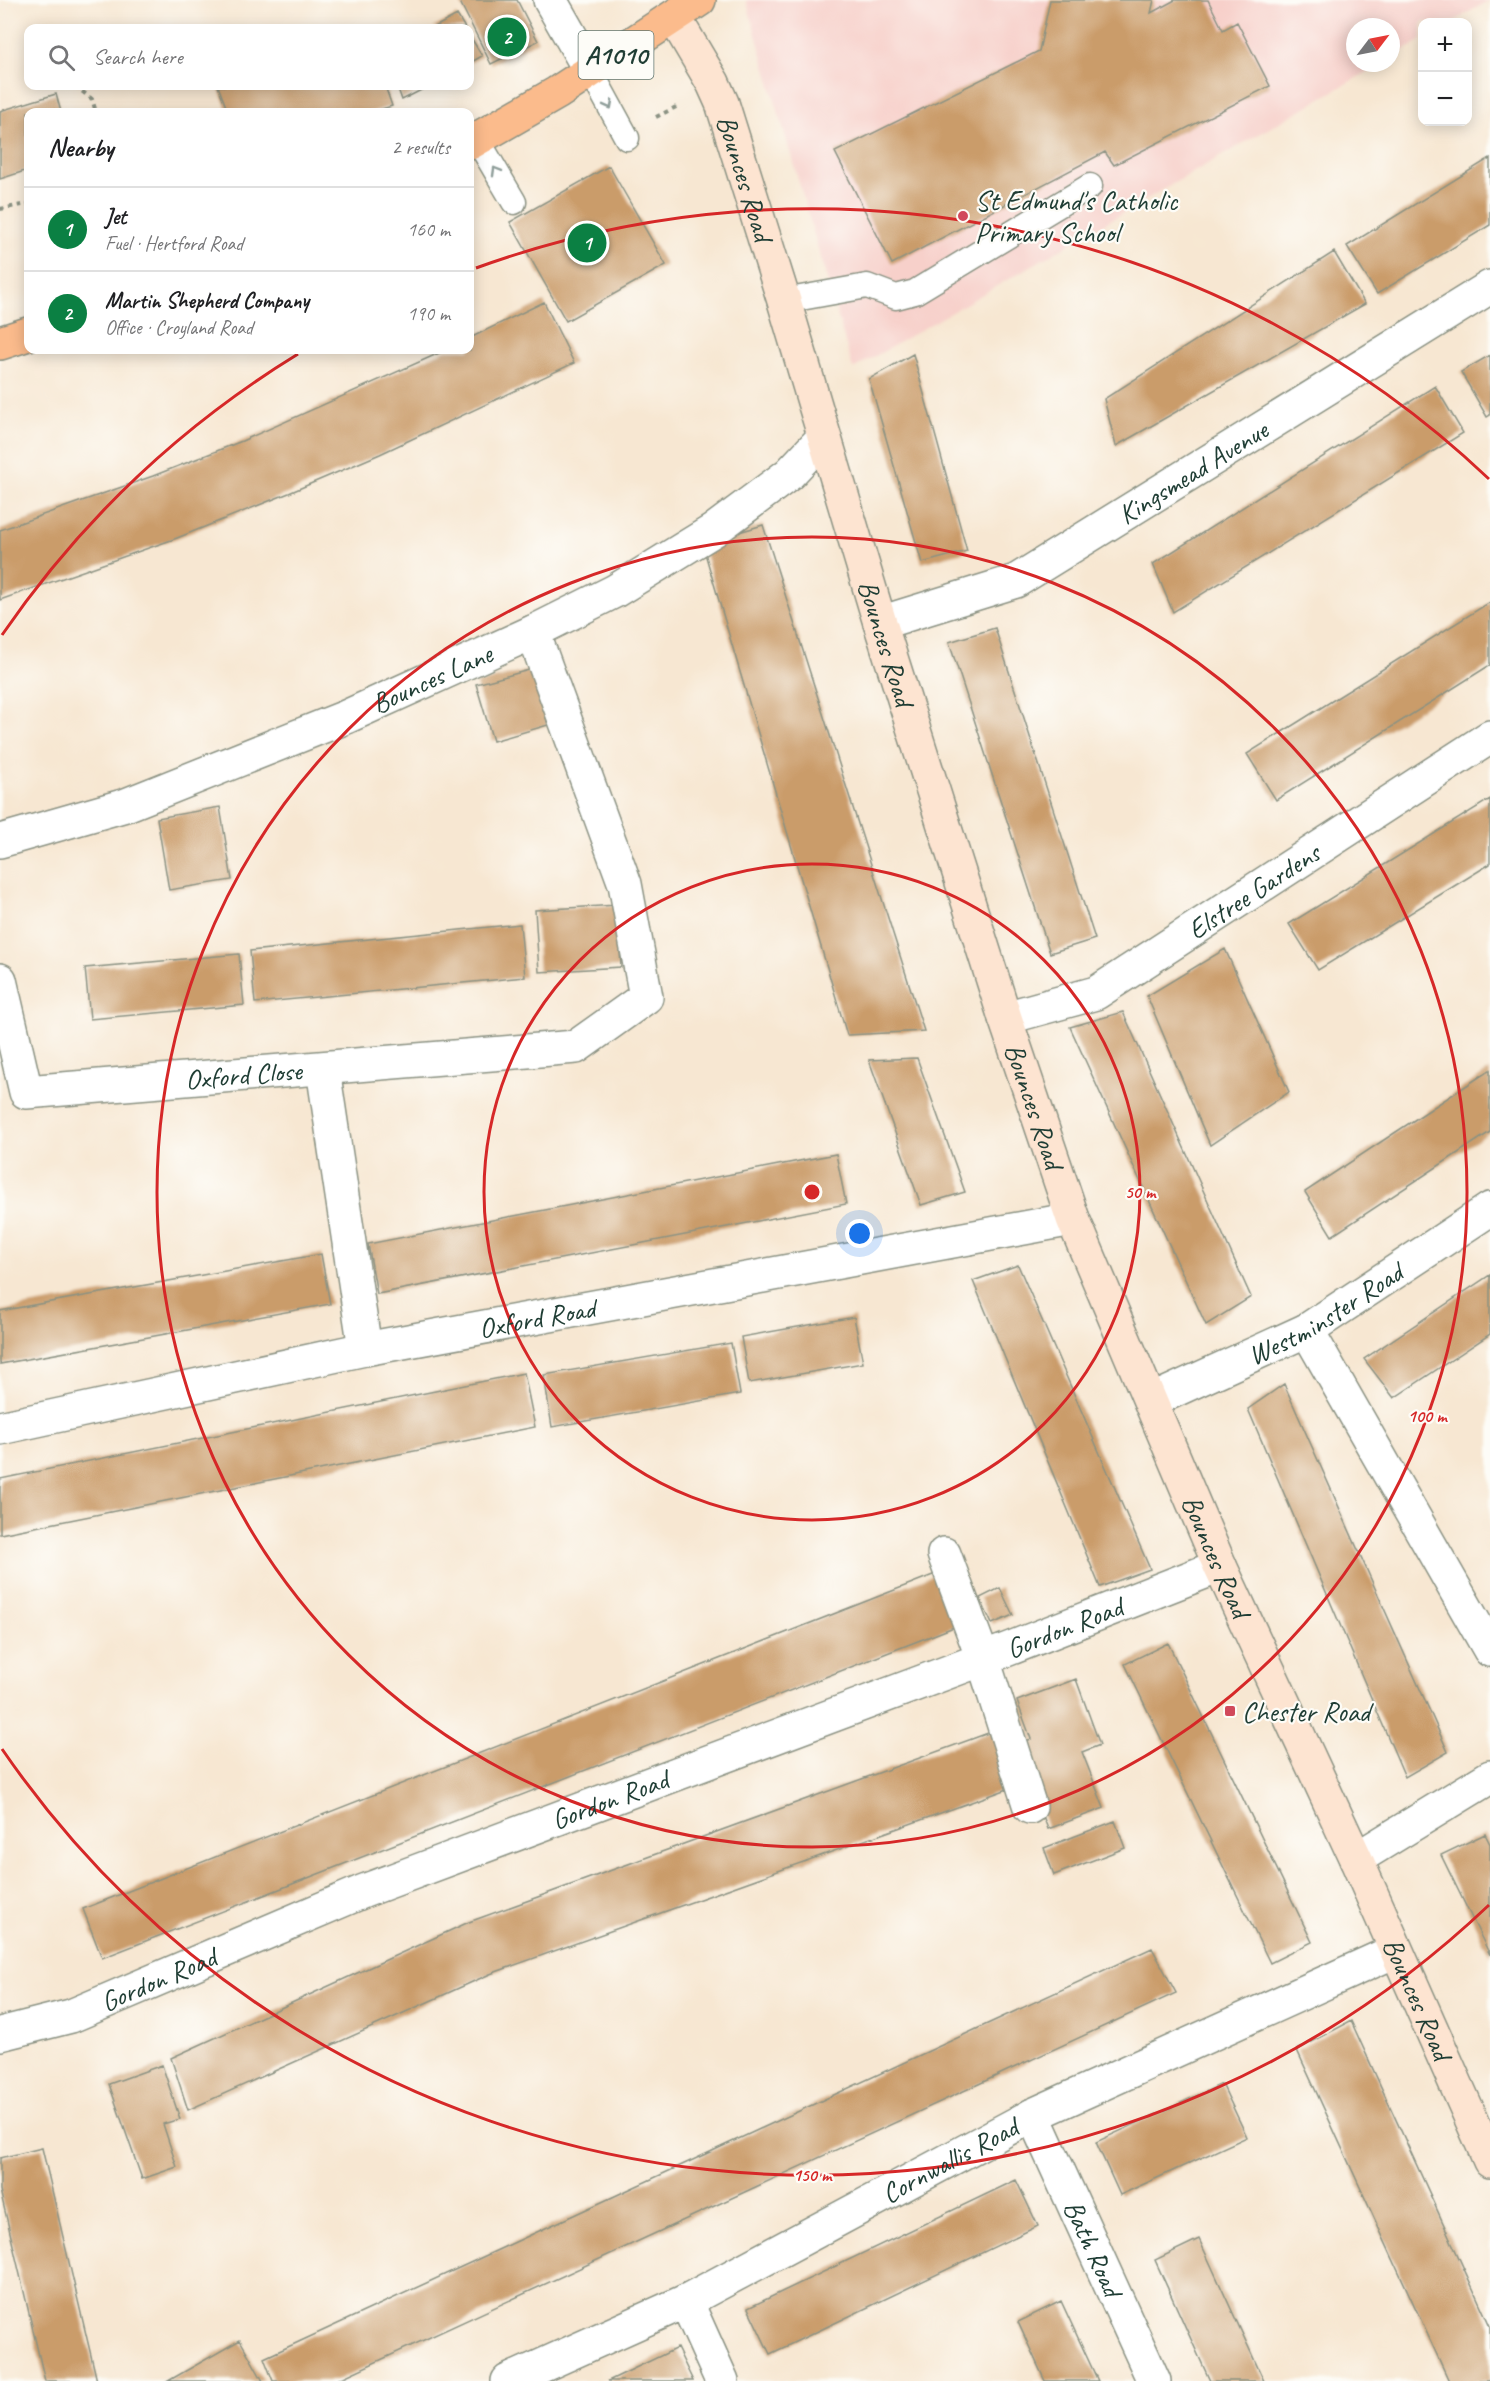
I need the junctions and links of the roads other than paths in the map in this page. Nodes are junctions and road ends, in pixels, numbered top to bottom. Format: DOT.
graph roads {
  1 [pos="550,0"];
  2 [pos="687,8"];
  3 [pos="591,72"];
  4 [pos="627,138"];
  5 [pos="474,140"];
  6 [pos="474,142"];
  7 [pos="1090,186"];
  8 [pos="514,202"];
  9 [pos="1490,287"];
  10 [pos="784,301"];
  11 [pos="24,335"];
  12 [pos="0,344"];
  13 [pos="823,438"];
  14 [pos="880,623"];
  15 [pos="533,632"];
  16 [pos="1490,737"];
  17 [pos="0,841"];
  18 [pos="0,980"];
  19 [pos="1005,1018"];
  20 [pos="323,1069"];
  21 [pos="1490,1209"];
  22 [pos="1073,1219"];
  23 [pos="1307,1330"];
  24 [pos="365,1349"];
  25 [pos="1151,1401"];
  26 [pos="0,1428"];
  27 [pos="944,1554"];
  28 [pos="1220,1566"];
  29 [pos="1490,1650"];
  30 [pos="983,1659"];
  31 [pos="1490,1777"];
  32 [pos="1030,1807"];
  33 [pos="1356,1859"];
  34 [pos="1395,1951"];
  35 [pos="0,2034"];
  36 [pos="1033,2115"];
  37 [pos="1490,2161"];
  38 [pos="686,2301"];
  39 [pos="508,2381"];
  40 [pos="722,2381"];
  41 [pos="1154,2381"];
  1 -- 3 [label="street"];
  2 -- 3 [label="main road, A1010"];
  2 -- 10 [label="street, Bounces Road"];
  3 -- 4 [label="lane, one-way"];
  3 -- 5 [label="main road, A1010"];
  8 -- 6 [label="lane, one-way"];
  7 -- 10 [label="lane"];
  9 -- 14 [label="street, Kingsmead Avenue"];
  10 -- 13 [label="street, Bounces Road"];
  11 -- 12 [label="main road"];
  13 -- 14 [label="street, Bounces Road"];
  13 -- 15 [label="street, Bounces Lane"];
  14 -- 19 [label="street, Bounces Road"];
  15 -- 17 [label="street, Bounces Lane"];
  15 -- 20 [label="street, Oxford Close"];
  16 -- 19 [label="street, Elstree Gardens"];
  18 -- 20 [label="street, Oxford Close"];
  19 -- 22 [label="street, Bounces Road"];
  20 -- 24 [label="street"];
  21 -- 23 [label="street, Westminster Road"];
  22 -- 24 [label="street, Oxford Road"];
  22 -- 25 [label="street, Bounces Road"];
  23 -- 25 [label="street, Westminster Road"];
  23 -- 29 [label="street"];
  24 -- 26 [label="street, Oxford Road"];
  25 -- 28 [label="street, Bounces Road"];
  27 -- 30 [label="street"];
  28 -- 30 [label="street, Gordon Road"];
  28 -- 33 [label="street, Bounces Road"];
  30 -- 32 [label="street"];
  30 -- 35 [label="street, Gordon Road"];
  31 -- 33 [label="street"];
  33 -- 34 [label="street, Bounces Road"];
  34 -- 36 [label="street, Cornwallis Road"];
  34 -- 37 [label="street, Bounces Road"];
  36 -- 38 [label="street, Cornwallis Road"];
  36 -- 41 [label="street, Bath Road"];
  38 -- 39 [label="street, Cornwallis Road"];
  38 -- 40 [label="street"];
}
